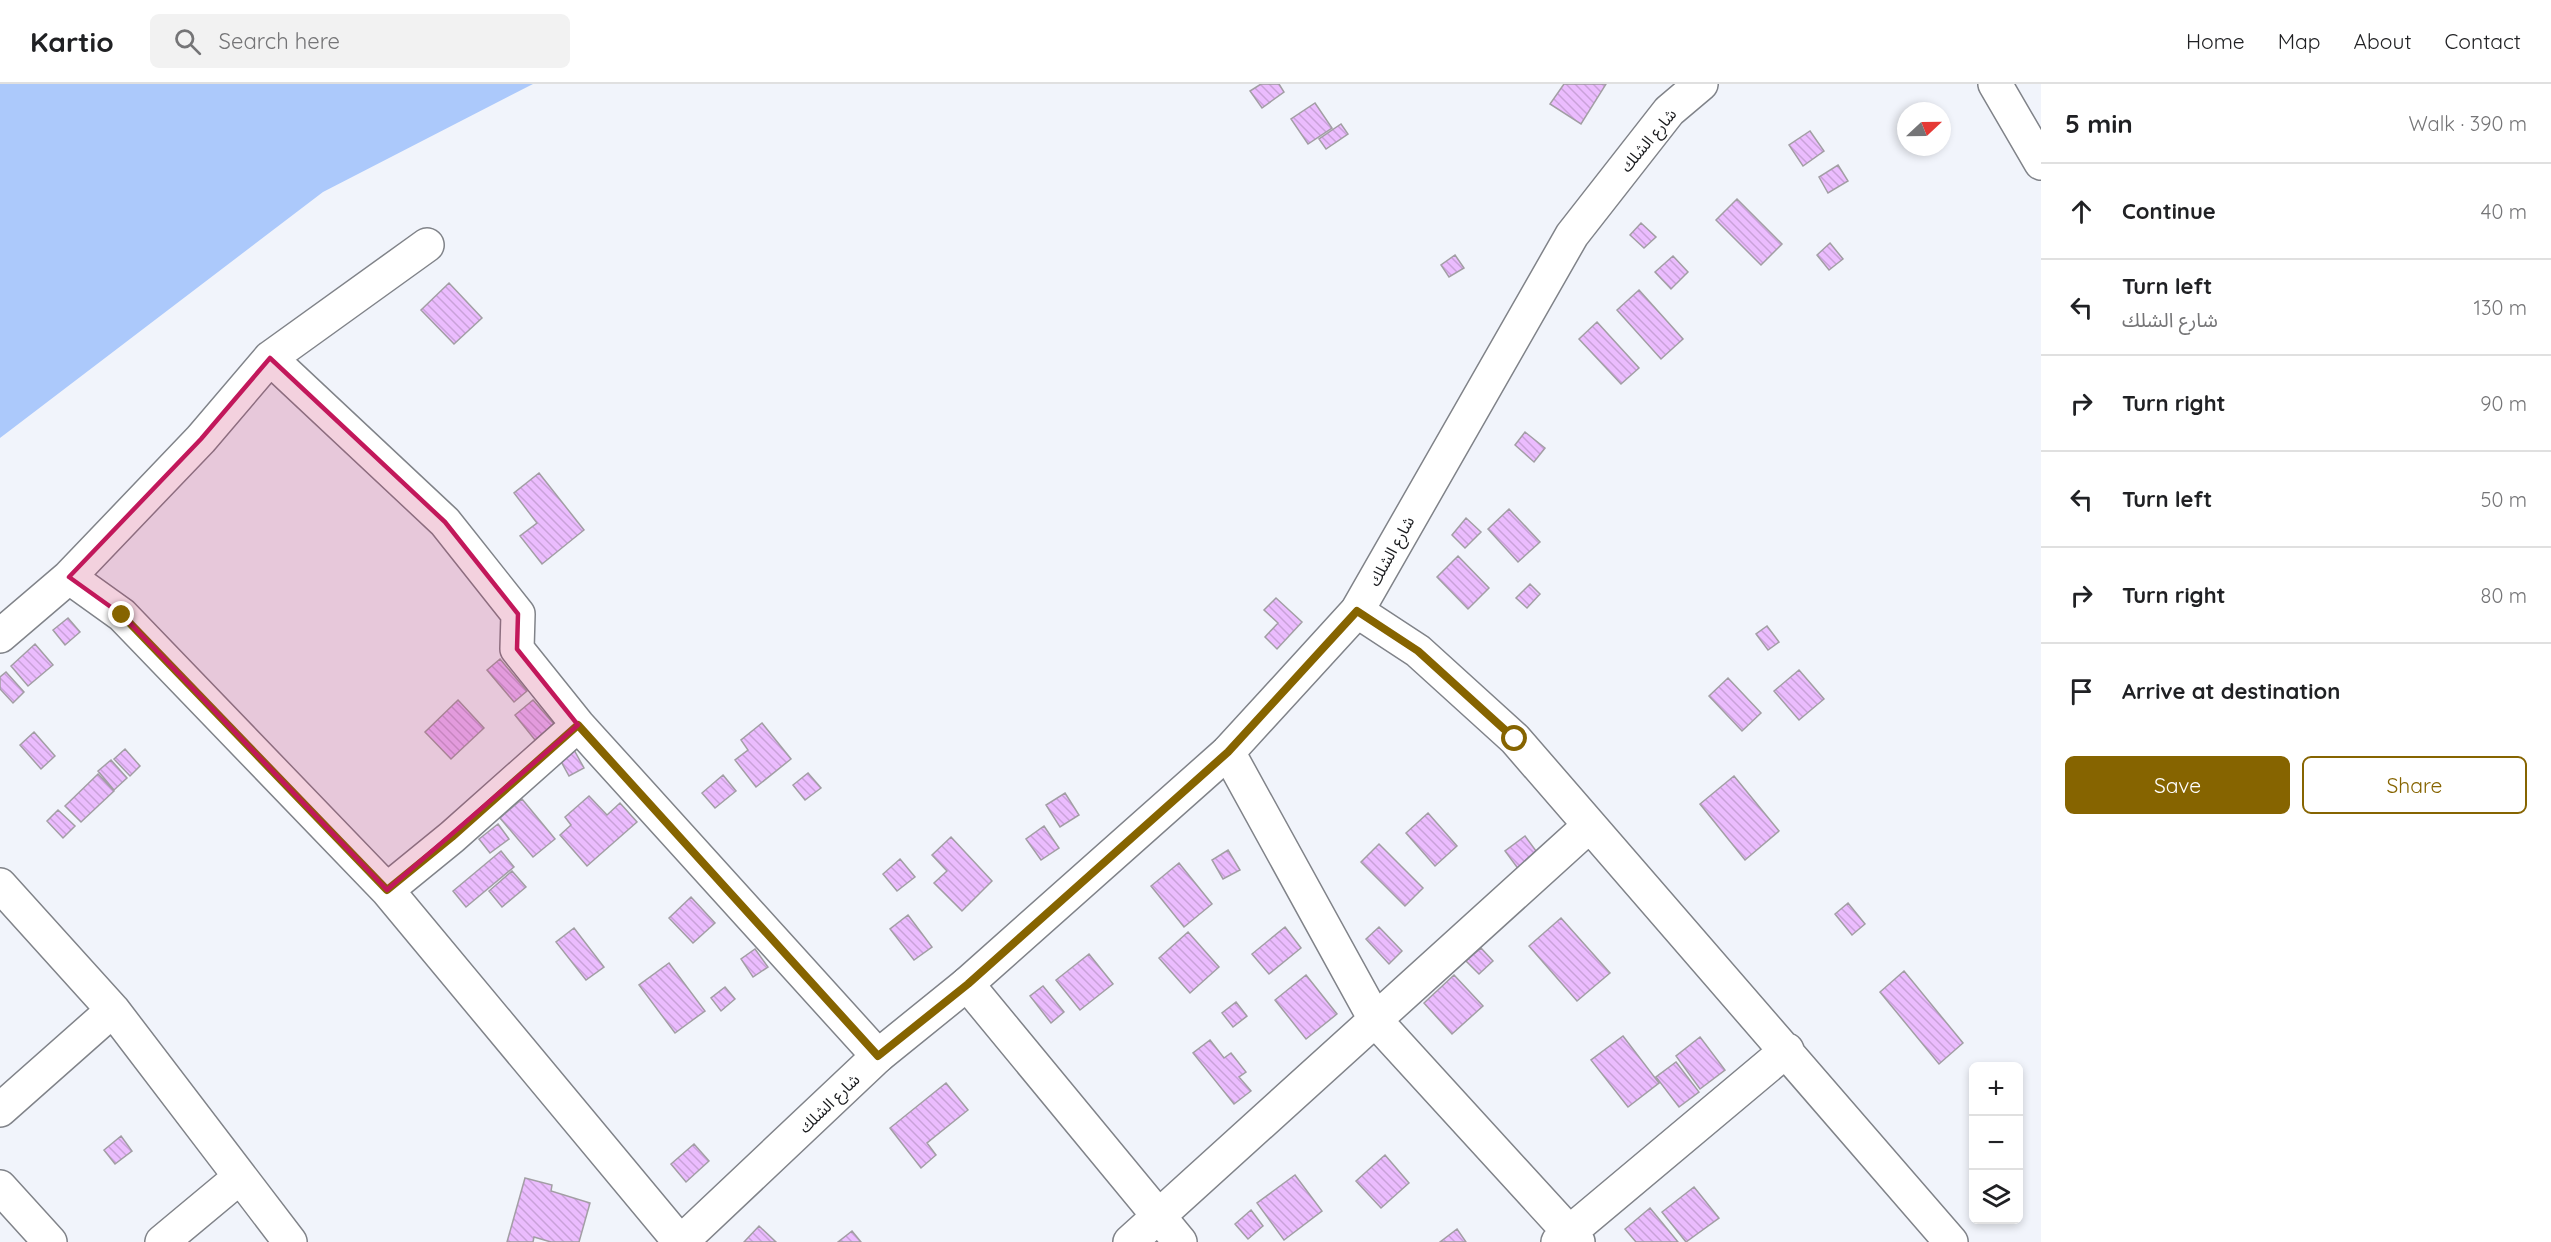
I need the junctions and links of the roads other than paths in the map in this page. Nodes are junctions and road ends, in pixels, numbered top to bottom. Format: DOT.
graph roads {
  1 [pos="1701,84"];
  2 [pos="1995,84"];
  3 [pos="2041,163"];
  4 [pos="427,244"];
  5 [pos="270,358"];
  6 [pos="69,577"];
  7 [pos="1357,611"];
  8 [pos="0,636"];
  9 [pos="578,725"];
  10 [pos="1228,752"];
  11 [pos="1589,826"];
  12 [pos="0,885"];
  13 [pos="387,890"];
  14 [pos="968,984"];
  15 [pos="113,1010"];
  16 [pos="1376,1021"];
  17 [pos="1787,1050"];
  18 [pos="878,1056"];
  19 [pos="0,1110"];
  20 [pos="240,1177"];
  21 [pos="0,1187"];
  22 [pos="1159,1216"];
  23 [pos="1568,1239"];
  24 [pos="50,1242"];
  25 [pos="162,1242"];
  26 [pos="290,1242"];
  27 [pos="680,1242"];
  28 [pos="1130,1242"];
  29 [pos="1180,1242"];
  30 [pos="1951,1242"];
  1 -- 7 [label="street, شارع الشلك"];
  2 -- 3 [label="street"];
  4 -- 5 [label="street"];
  5 -- 6 [label="street"];
  5 -- 9 [label="street"];
  6 -- 8 [label="street"];
  6 -- 13 [label="street"];
  7 -- 10 [label="street, شارع الشلك"];
  7 -- 11 [label="street"];
  9 -- 13 [label="street"];
  9 -- 18 [label="street"];
  10 -- 14 [label="street, شارع الشلك"];
  10 -- 16 [label="street"];
  11 -- 16 [label="street"];
  11 -- 17 [label="street"];
  12 -- 15 [label="street"];
  13 -- 27 [label="street"];
  14 -- 18 [label="street, شارع الشلك"];
  14 -- 22 [label="street"];
  15 -- 19 [label="street"];
  15 -- 20 [label="street"];
  16 -- 22 [label="street"];
  16 -- 23 [label="street"];
  17 -- 23 [label="street"];
  17 -- 30 [label="street"];
  18 -- 27 [label="street, شارع الشلك"];
  20 -- 25 [label="street"];
  20 -- 26 [label="street"];
  21 -- 24 [label="street"];
  22 -- 28 [label="street"];
  22 -- 29 [label="street"];
}
